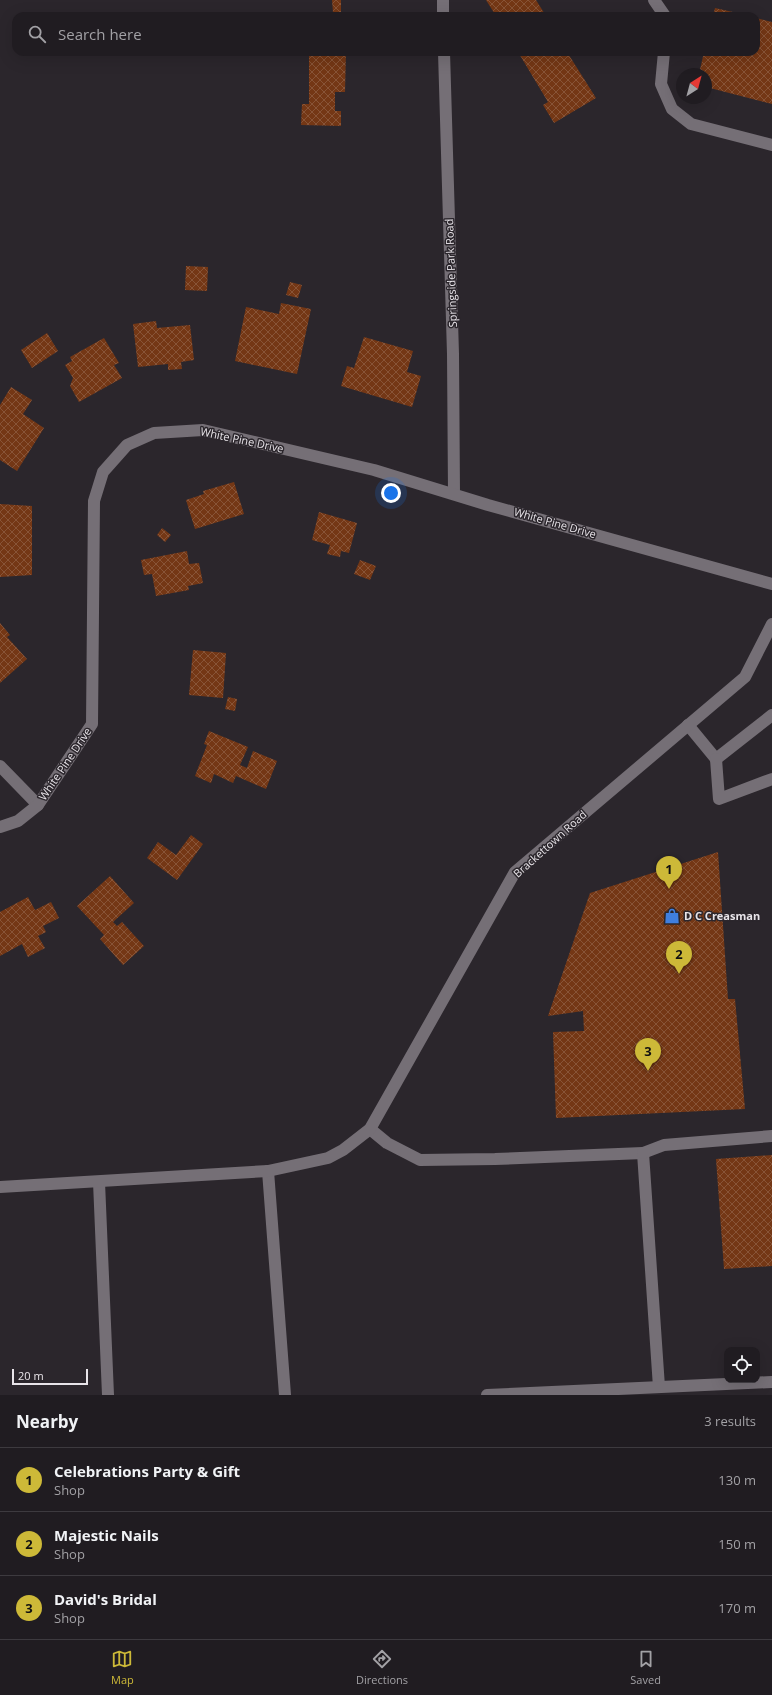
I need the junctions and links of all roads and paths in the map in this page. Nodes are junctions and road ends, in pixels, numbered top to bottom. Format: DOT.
graph roads {
  1 [pos="443,0"];
  2 [pos="654,0"];
  3 [pos="443,12"];
  4 [pos="662,12"];
  5 [pos="444,56"];
  6 [pos="664,56"];
  7 [pos="772,145"];
  8 [pos="454,494"];
  9 [pos="772,584"];
  10 [pos="772,624"];
  11 [pos="772,715"];
  12 [pos="688,725"];
  13 [pos="716,759"];
  14 [pos="0,766"];
  15 [pos="772,779"];
  16 [pos="38,805"];
  17 [pos="0,827"];
  18 [pos="370,1130"];
  19 [pos="772,1136"];
  20 [pos="643,1153"];
  21 [pos="268,1170"];
  22 [pos="99,1182"];
  23 [pos="0,1188"];
  24 [pos="772,1382"];
  25 [pos="659,1387"];
  26 [pos="108,1395"];
  27 [pos="285,1395"];
  28 [pos="487,1395"];
  1 -- 3 [label="street"];
  2 -- 4 [label="street"];
  5 -- 8 [label="street, Springside Park Road"];
  6 -- 7 [label="street"];
  8 -- 9 [label="street, White Pine Drive"];
  8 -- 16 [label="street, White Pine Drive"];
  10 -- 12 [label="street, Brackettown Road"];
  11 -- 13 [label="street"];
  12 -- 13 [label="street"];
  12 -- 18 [label="street, Brackettown Road"];
  13 -- 15 [label="street"];
  14 -- 16 [label="street"];
  16 -- 17 [label="street, White Pine Drive"];
  18 -- 20 [label="street"];
  18 -- 21 [label="street"];
  19 -- 20 [label="street"];
  20 -- 25 [label="street"];
  21 -- 22 [label="street"];
  21 -- 27 [label="street"];
  22 -- 23 [label="street"];
  22 -- 26 [label="street"];
  24 -- 25 [label="street"];
  25 -- 28 [label="street"];
}
